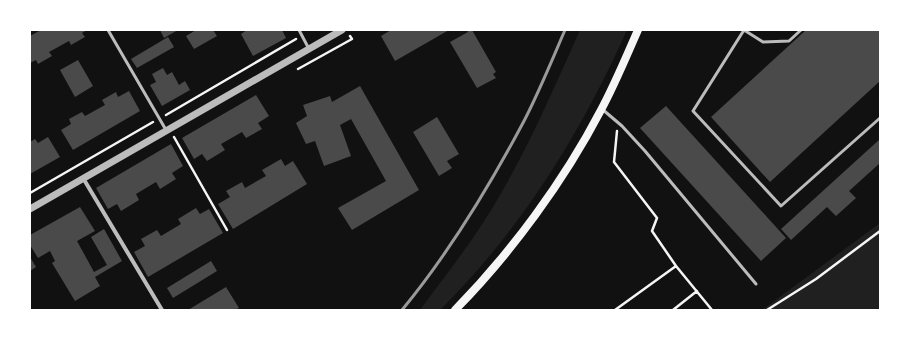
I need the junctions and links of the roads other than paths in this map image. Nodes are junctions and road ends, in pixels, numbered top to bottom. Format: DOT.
graph roads {
  1 [pos="108,30"];
  2 [pos="298,30"];
  3 [pos="342,30"];
  4 [pos="638,30"];
  5 [pos="744,30"];
  6 [pos="801,30"];
  7 [pos="309,49"];
  8 [pos="602,109"];
  9 [pos="880,118"];
  10 [pos="166,130"];
  11 [pos="83,178"];
  12 [pos="30,209"];
  13 [pos="756,284"];
  14 [pos="162,310"];
  15 [pos="455,310"];
  1 -- 10 [label="lane"];
  2 -- 7 [label="lane"];
  3 -- 7 [label="street"];
  4 -- 8 [label="main road"];
  5 -- 6 [label="lane"];
  5 -- 9 [label="lane"];
  7 -- 10 [label="street"];
  8 -- 13 [label="lane"];
  8 -- 15 [label="main road"];
  10 -- 11 [label="street"];
  11 -- 12 [label="street"];
  11 -- 14 [label="street"];
}
